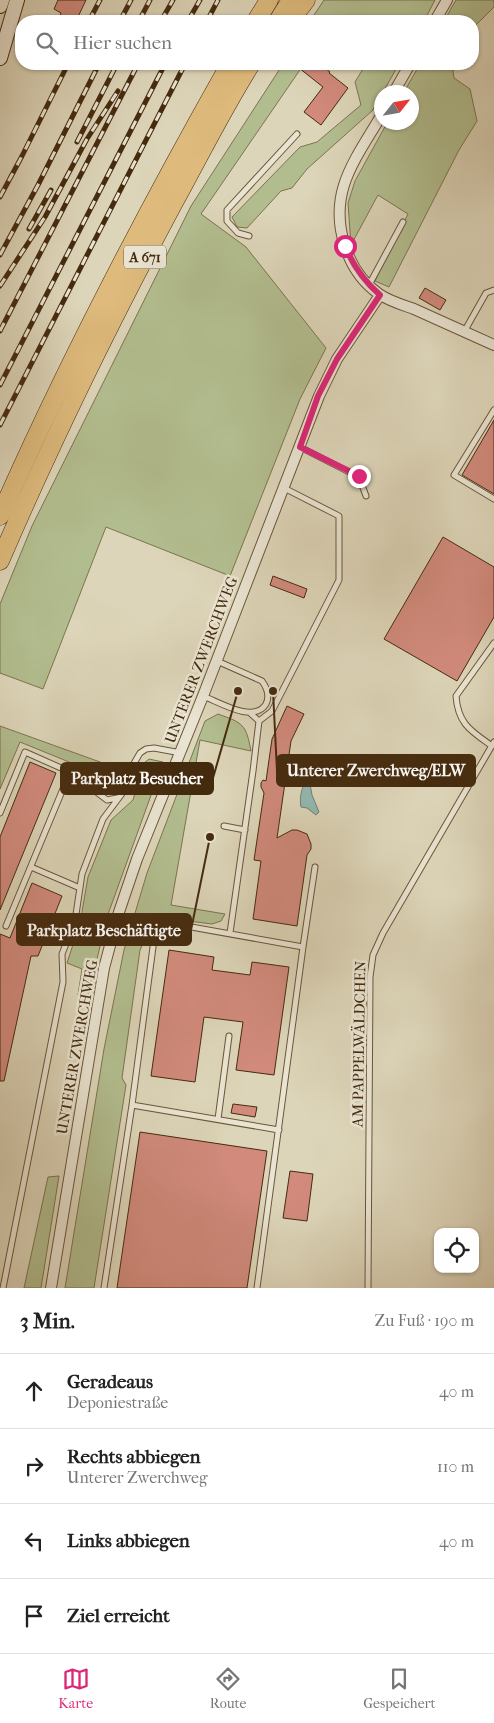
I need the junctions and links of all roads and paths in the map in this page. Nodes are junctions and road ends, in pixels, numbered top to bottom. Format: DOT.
graph roads {
  1 [pos="2,0"];
  2 [pos="17,0"];
  3 [pos="257,0"];
  4 [pos="269,0"];
  5 [pos="291,0"];
  6 [pos="306,0"];
  7 [pos="447,0"];
  8 [pos="0,6"];
  9 [pos="251,15"];
  10 [pos="260,15"];
  11 [pos="282,15"];
  12 [pos="295,15"];
  13 [pos="438,15"];
  14 [pos="0,58"];
  15 [pos="227,70"];
  16 [pos="248,70"];
  17 [pos="407,70"];
  18 [pos="398,85"];
  19 [pos="374,128"];
  20 [pos="297,134"];
  21 [pos="403,222"];
  22 [pos="249,236"];
  23 [pos="369,285"];
  24 [pos="494,290"];
  25 [pos="380,295"];
  26 [pos="464,332"];
  27 [pos="494,345"];
  28 [pos="494,410"];
  29 [pos="300,447"];
  30 [pos="284,488"];
  31 [pos="366,496"];
  32 [pos="494,499"];
  33 [pos="0,516"];
  34 [pos="0,561"];
  35 [pos="494,643"];
  36 [pos="217,661"];
  37 [pos="203,696"];
  38 [pos="250,713"];
  39 [pos="259,721"];
  40 [pos="493,744"];
  41 [pos="181,753"];
  42 [pos="70,772"];
  43 [pos="117,798"];
  44 [pos="0,813"];
  45 [pos="224,826"];
  46 [pos="245,830"];
  47 [pos="31,867"];
  48 [pos="315,867"];
  49 [pos="80,888"];
  50 [pos="6,926"];
  51 [pos="230,933"];
  52 [pos="302,947"];
  53 [pos="229,1036"];
  54 [pos="132,1105"];
  55 [pos="218,1119"];
  56 [pos="278,1130"];
  57 [pos="3,1288"];
  58 [pos="51,1288"];
  59 [pos="104,1288"];
  60 [pos="257,1288"];
  61 [pos="368,1288"];
  1 -- 8 [label="main road"];
  2 -- 14 [label="main road"];
  3 -- 9 [label="highway"];
  4 -- 10 [label="highway"];
  5 -- 11 [label="highway"];
  6 -- 12 [label="highway"];
  7 -- 13 [label="street"];
  15 -- 33 [label="highway, A 671"];
  16 -- 34 [label="highway, A 671"];
  17 -- 18 [label="street"];
  19 -- 23 [label="street"];
  20 -- 22 [label="lane"];
  21 -- 23 [label="lane"];
  23 -- 25 [label="street"];
  24 -- 26 [label="lane"];
  25 -- 26 [label="street"];
  25 -- 29 [label="street, UNTERER ZWERCHWEG"];
  26 -- 27 [label="street"];
  28 -- 32 [label="lane"];
  29 -- 30 [label="street, UNTERER ZWERCHWEG"];
  29 -- 31 [label="lane"];
  30 -- 36 [label="street, UNTERER ZWERCHWEG"];
  30 -- 39 [label="lane"];
  35 -- 40 [label="lane"];
  36 -- 37 [label="street, UNTERER ZWERCHWEG"];
  36 -- 38 [label="lane"];
  37 -- 38 [label="lane"];
  37 -- 41 [label="street, UNTERER ZWERCHWEG"];
  38 -- 39 [label="lane"];
  39 -- 46 [label="lane"];
  40 -- 61 [label="lane, AM PAPPELWÄLDCHEN"];
  41 -- 43 [label="lane"];
  41 -- 58 [label="street, UNTERER ZWERCHWEG"];
  42 -- 43 [label="lane"];
  42 -- 44 [label="lane"];
  42 -- 47 [label="lane"];
  43 -- 49 [label="lane"];
  45 -- 46 [label="lane"];
  46 -- 51 [label="lane"];
  47 -- 49 [label="lane"];
  47 -- 50 [label="lane"];
  48 -- 52 [label="lane"];
  49 -- 57 [label="lane"];
  51 -- 52 [label="lane"];
  51 -- 54 [label="lane"];
  52 -- 56 [label="lane"];
  53 -- 55 [label="lane"];
  54 -- 55 [label="lane"];
  54 -- 59 [label="lane"];
  55 -- 56 [label="lane"];
  56 -- 60 [label="lane"];
}
